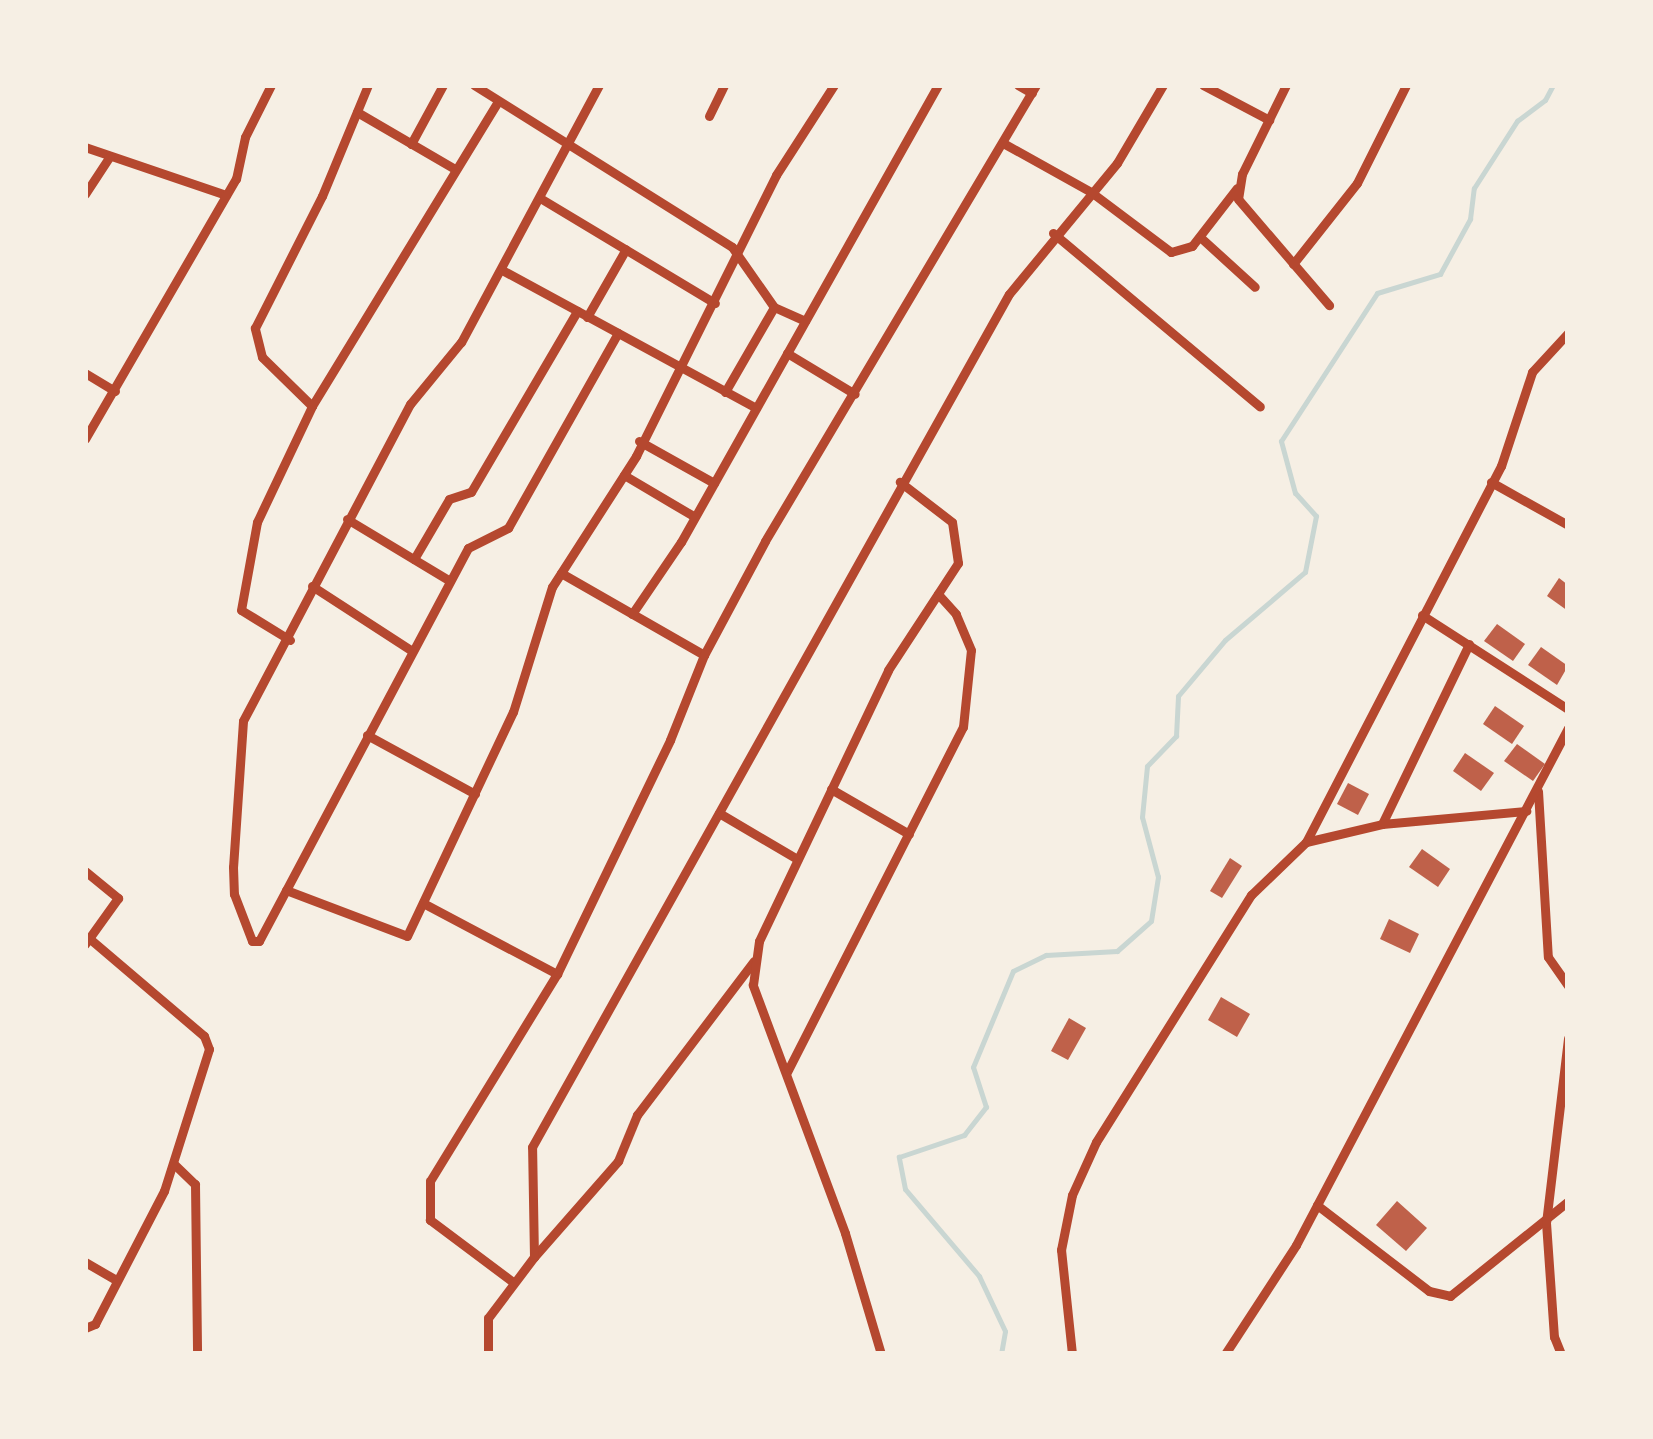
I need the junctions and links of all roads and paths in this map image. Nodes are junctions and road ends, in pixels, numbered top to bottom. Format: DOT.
graph roads {
  1 [pos="271,85"];
  2 [pos="368,85"];
  3 [pos="443,85"];
  4 [pos="474,85"];
  5 [pos="598,85"];
  6 [pos="724,85"];
  7 [pos="834,85"];
  8 [pos="938,85"];
  9 [pos="1018,85"];
  10 [pos="1164,85"];
  11 [pos="1203,85"];
  12 [pos="1286,85"];
  13 [pos="1406,85"];
  14 [pos="1034,89"];
  15 [pos="498,101"];
  16 [pos="357,112"];
  17 [pos="709,116"];
  18 [pos="1269,120"];
  19 [pos="410,144"];
  20 [pos="1003,144"];
  21 [pos="566,145"];
  22 [pos="85,147"];
  23 [pos="110,156"];
  24 [pos="455,169"];
  25 [pos="1237,188"];
  26 [pos="1092,192"];
  27 [pos="85,194"];
  28 [pos="226,195"];
  29 [pos="540,198"];
  30 [pos="1053,233"];
  31 [pos="1200,237"];
  32 [pos="626,249"];
  33 [pos="739,258"];
  34 [pos="1293,264"];
  35 [pos="502,270"];
  36 [pos="1255,287"];
  37 [pos="715,303"];
  38 [pos="1328,305"];
  39 [pos="774,307"];
  40 [pos="577,312"];
  41 [pos="588,317"];
  42 [pos="805,322"];
  43 [pos="618,333"];
  44 [pos="1568,333"];
  45 [pos="787,352"];
  46 [pos="679,367"];
  47 [pos="85,372"];
  48 [pos="115,391"];
  49 [pos="726,392"];
  50 [pos="855,394"];
  51 [pos="312,406"];
  52 [pos="1260,406"];
  53 [pos="756,408"];
  54 [pos="85,439"];
  55 [pos="639,441"];
  56 [pos="624,475"];
  57 [pos="900,482"];
  58 [pos="1491,482"];
  59 [pos="714,483"];
  60 [pos="695,516"];
  61 [pos="347,519"];
  62 [pos="1568,524"];
  63 [pos="414,559"];
  64 [pos="560,572"];
  65 [pos="450,581"];
  66 [pos="310,584"];
  67 [pos="938,594"];
  68 [pos="632,614"];
  69 [pos="1422,615"];
  70 [pos="290,640"];
  71 [pos="1469,644"];
  72 [pos="412,651"];
  73 [pos="704,655"];
  74 [pos="1568,709"];
  75 [pos="1568,728"];
  76 [pos="367,735"];
  77 [pos="831,788"];
  78 [pos="1538,788"];
  79 [pos="475,794"];
  80 [pos="1526,812"];
  81 [pos="719,814"];
  82 [pos="1382,824"];
  83 [pos="908,834"];
  84 [pos="1306,842"];
  85 [pos="798,859"];
  86 [pos="85,870"];
  87 [pos="286,890"];
  88 [pos="423,903"];
  89 [pos="87,941"];
  90 [pos="754,961"];
  91 [pos="557,974"];
  92 [pos="1566,980"];
  93 [pos="1568,1038"];
  94 [pos="787,1072"];
  95 [pos="176,1164"];
  96 [pos="1568,1201"];
  97 [pos="1316,1205"];
  98 [pos="1546,1223"];
  99 [pos="534,1257"];
  100 [pos="85,1262"];
  101 [pos="116,1280"];
  102 [pos="513,1282"];
  103 [pos="85,1328"];
  104 [pos="198,1354"];
  105 [pos="488,1354"];
  106 [pos="881,1354"];
  107 [pos="1072,1354"];
  108 [pos="1225,1354"];
  109 [pos="1561,1354"];
  1 -- 28 [label="street"];
  2 -- 16 [label="street"];
  3 -- 19 [label="street"];
  4 -- 15 [label="street"];
  5 -- 21 [label="street"];
  6 -- 17 [label="street"];
  7 -- 33 [label="street"];
  8 -- 42 [label="street"];
  9 -- 14 [label="street"];
  10 -- 26 [label="street"];
  11 -- 18 [label="street"];
  12 -- 18 [label="street"];
  13 -- 34 [label="street"];
  14 -- 20 [label="street"];
  15 -- 21 [label="street"];
  15 -- 24 [label="street"];
  16 -- 19 [label="street"];
  16 -- 51 [label="street"];
  18 -- 25 [label="street"];
  19 -- 24 [label="street"];
  20 -- 26 [label="street"];
  20 -- 50 [label="street"];
  21 -- 29 [label="street"];
  21 -- 33 [label="street"];
  22 -- 23 [label="street"];
  23 -- 27 [label="street"];
  23 -- 28 [label="street"];
  24 -- 51 [label="street"];
  25 -- 31 [label="street"];
  25 -- 34 [label="street"];
  26 -- 30 [label="street"];
  26 -- 31 [label="street"];
  28 -- 48 [label="street"];
  29 -- 32 [label="street"];
  29 -- 35 [label="street"];
  30 -- 52 [label="street"];
  30 -- 57 [label="street"];
  31 -- 36 [label="street"];
  32 -- 37 [label="street"];
  32 -- 41 [label="street"];
  33 -- 37 [label="street"];
  33 -- 39 [label="street"];
  34 -- 38 [label="street"];
  35 -- 40 [label="street"];
  35 -- 61 [label="street"];
  37 -- 46 [label="street"];
  39 -- 42 [label="street"];
  39 -- 49 [label="street"];
  40 -- 41 [label="street"];
  40 -- 63 [label="street"];
  41 -- 43 [label="street"];
  42 -- 45 [label="street"];
  43 -- 46 [label="street"];
  43 -- 65 [label="street"];
  44 -- 58 [label="street"];
  45 -- 50 [label="street"];
  45 -- 53 [label="street"];
  46 -- 49 [label="street"];
  46 -- 55 [label="street"];
  47 -- 48 [label="street"];
  48 -- 54 [label="street"];
  49 -- 53 [label="street"];
  50 -- 73 [label="street"];
  51 -- 70 [label="street"];
  53 -- 59 [label="street"];
  55 -- 56 [label="street"];
  55 -- 59 [label="street"];
  56 -- 60 [label="street"];
  56 -- 64 [label="street"];
  57 -- 67 [label="street"];
  57 -- 81 [label="street"];
  58 -- 62 [label="street"];
  58 -- 69 [label="street"];
  59 -- 60 [label="street"];
  60 -- 68 [label="street"];
  61 -- 63 [label="street"];
  61 -- 66 [label="street"];
  63 -- 65 [label="street"];
  64 -- 68 [label="street"];
  64 -- 79 [label="street"];
  65 -- 72 [label="street"];
  66 -- 70 [label="street"];
  66 -- 72 [label="street"];
  67 -- 77 [label="street"];
  67 -- 83 [label="street"];
  68 -- 73 [label="street"];
  69 -- 71 [label="street"];
  69 -- 84 [label="street"];
  70 -- 87 [label="street"];
  71 -- 74 [label="street"];
  71 -- 82 [label="street"];
  72 -- 76 [label="street"];
  73 -- 91 [label="street"];
  75 -- 78 [label="street"];
  76 -- 79 [label="street"];
  76 -- 87 [label="street"];
  77 -- 83 [label="street"];
  77 -- 85 [label="street"];
  78 -- 80 [label="street"];
  78 -- 92 [label="street"];
  79 -- 88 [label="street"];
  80 -- 82 [label="street"];
  80 -- 97 [label="street"];
  81 -- 85 [label="street"];
  81 -- 99 [label="street"];
  82 -- 84 [label="street"];
  83 -- 94 [label="street"];
  84 -- 107 [label="street"];
  85 -- 90 [label="street"];
  86 -- 89 [label="street"];
  87 -- 88 [label="street"];
  88 -- 91 [label="street"];
  89 -- 95 [label="street"];
  90 -- 94 [label="street"];
  90 -- 99 [label="street"];
  91 -- 102 [label="street"];
  93 -- 98 [label="street"];
  94 -- 106 [label="street"];
  95 -- 101 [label="street"];
  95 -- 104 [label="street"];
  96 -- 98 [label="street"];
  97 -- 98 [label="street"];
  97 -- 108 [label="street"];
  98 -- 109 [label="street"];
  99 -- 102 [label="street"];
  100 -- 101 [label="street"];
  101 -- 103 [label="street"];
  102 -- 105 [label="street"];
}
